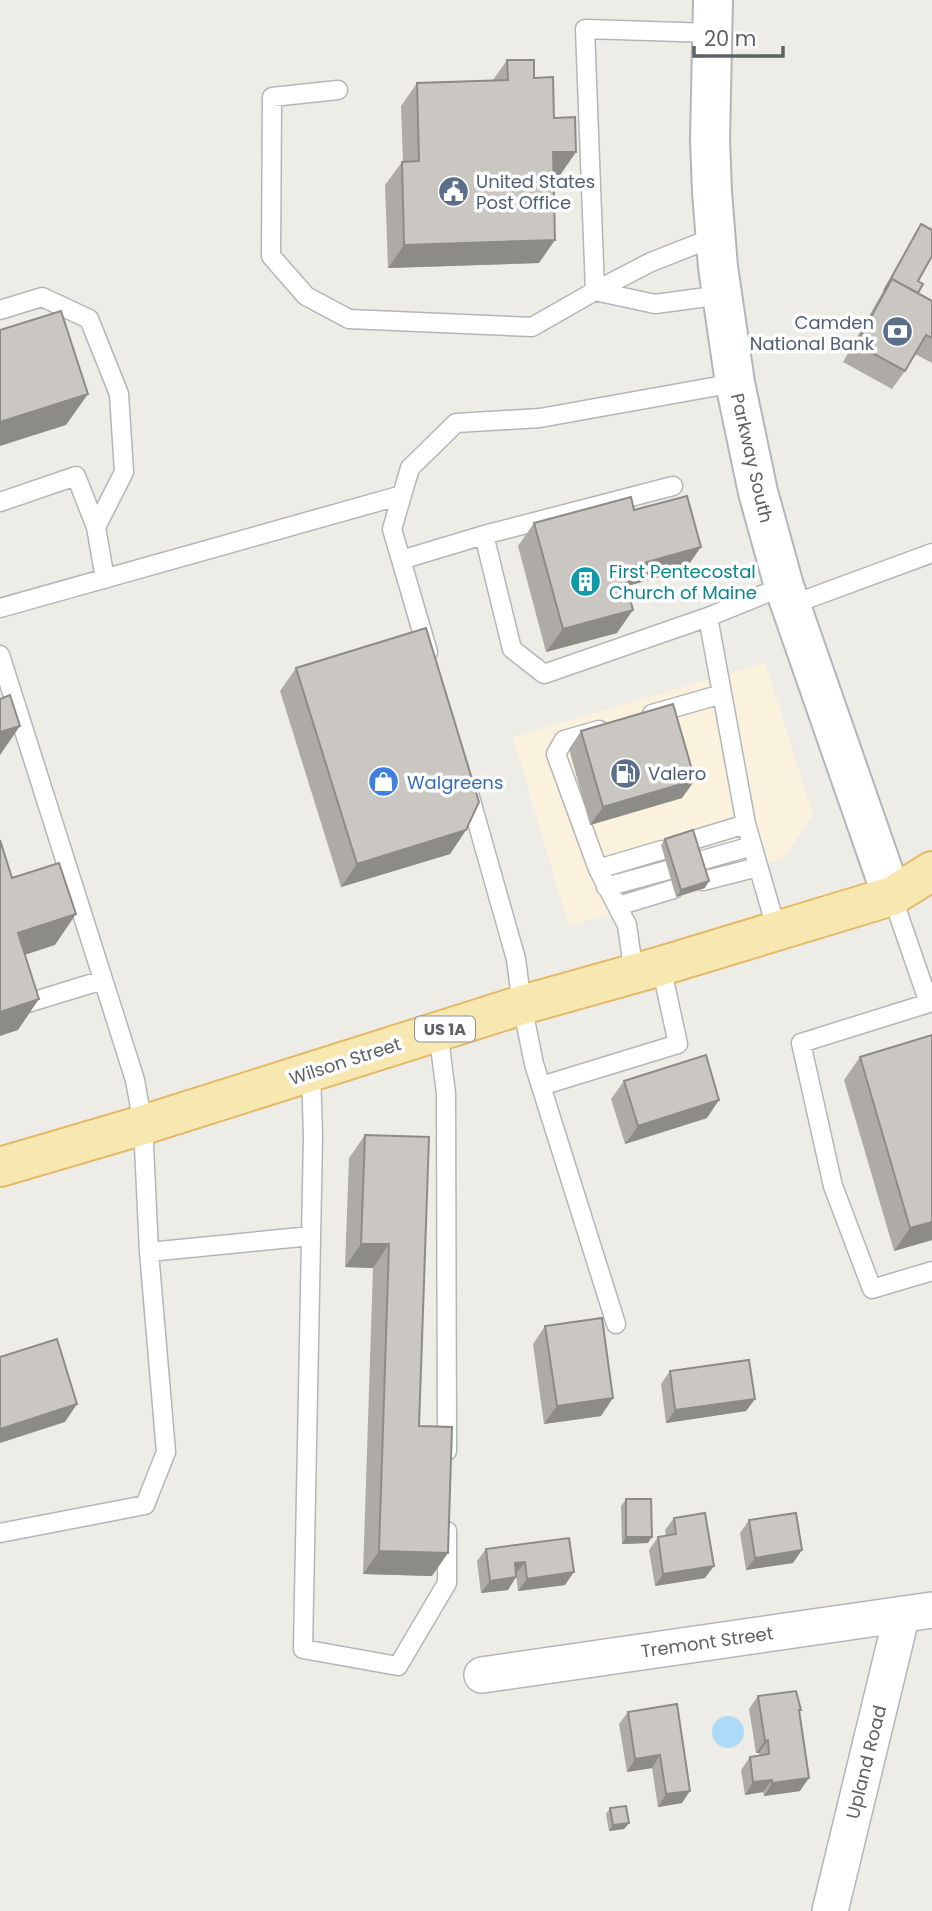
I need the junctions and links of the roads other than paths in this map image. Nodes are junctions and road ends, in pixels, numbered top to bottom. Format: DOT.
graph roads {
  1 [pos="713,17"];
  2 [pos="338,90"];
  3 [pos="715,237"];
  4 [pos="596,291"];
  5 [pos="722,295"];
  6 [pos="0,310"];
  7 [pos="735,383"];
  8 [pos="673,486"];
  9 [pos="402,495"];
  10 [pos="0,502"];
  11 [pos="96,527"];
  12 [pos="484,535"];
  13 [pos="932,554"];
  14 [pos="401,560"];
  15 [pos="105,579"];
  16 [pos="788,596"];
  17 [pos="0,608"];
  18 [pos="708,617"];
  19 [pos="0,655"];
  20 [pos="432,666"];
  21 [pos="722,694"];
  22 [pos="463,773"];
  23 [pos="746,824"];
  24 [pos="690,841"];
  25 [pos="752,846"];
  26 [pos="662,850"];
  27 [pos="696,862"];
  28 [pos="758,867"];
  29 [pos="598,869"];
  30 [pos="668,870"];
  31 [pos="932,871"];
  32 [pos="703,881"];
  33 [pos="606,887"];
  34 [pos="674,889"];
  35 [pos="892,896"];
  36 [pos="932,898"];
  37 [pos="618,906"];
  38 [pos="777,931"];
  39 [pos="648,970"];
  40 [pos="103,981"];
  41 [pos="931,1002"];
  42 [pos="522,1005"];
  43 [pos="11,1008"];
  44 [pos="438,1031"];
  45 [pos="311,1071"];
  46 [pos="541,1086"];
  47 [pos="143,1125"];
  48 [pos="0,1167"];
  49 [pos="311,1236"];
  50 [pos="149,1252"];
  51 [pos="932,1271"];
  52 [pos="616,1324"];
  53 [pos="447,1475"];
  54 [pos="447,1515"];
  55 [pos="0,1533"];
  56 [pos="917,1612"];
  57 [pos="482,1675"];
  58 [pos="830,1911"];
  1 -- 3 [label="main road, Parkway South"];
  1 -- 4 [label="lane"];
  2 -- 4 [label="lane"];
  3 -- 4 [label="lane"];
  3 -- 5 [label="main road, Parkway South"];
  4 -- 5 [label="lane"];
  5 -- 7 [label="main road, Parkway South"];
  6 -- 11 [label="lane"];
  7 -- 9 [label="lane"];
  7 -- 16 [label="main road, Parkway South"];
  8 -- 12 [label="lane"];
  9 -- 14 [label="lane"];
  9 -- 15 [label="lane"];
  10 -- 11 [label="lane"];
  11 -- 15 [label="lane"];
  12 -- 14 [label="lane"];
  12 -- 18 [label="lane"];
  13 -- 16 [label="lane"];
  14 -- 20 [label="lane"];
  15 -- 17 [label="lane"];
  16 -- 18 [label="lane"];
  16 -- 35 [label="main road, Parkway South"];
  18 -- 21 [label="lane"];
  19 -- 40 [label="lane"];
  21 -- 23 [label="lane"];
  21 -- 29 [label="lane"];
  22 -- 42 [label="lane"];
  23 -- 24 [label="lane"];
  23 -- 25 [label="lane"];
  25 -- 27 [label="lane"];
  25 -- 28 [label="lane"];
  26 -- 29 [label="lane"];
  28 -- 32 [label="lane"];
  28 -- 38 [label="lane"];
  29 -- 33 [label="lane"];
  30 -- 33 [label="lane"];
  31 -- 35 [label="main road, Wilson Street / US 1A"];
  33 -- 37 [label="lane"];
  34 -- 37 [label="lane"];
  35 -- 36 [label="main road, Wilson Street / US 1A"];
  35 -- 38 [label="main road, Wilson Street / US 1A"];
  35 -- 41 [label="lane"];
  37 -- 39 [label="lane"];
  38 -- 39 [label="main road, Wilson Street / US 1A"];
  39 -- 42 [label="main road, Wilson Street / US 1A"];
  39 -- 46 [label="lane"];
  40 -- 43 [label="lane"];
  40 -- 47 [label="lane"];
  41 -- 51 [label="lane"];
  42 -- 44 [label="main road, Wilson Street / US 1A"];
  42 -- 46 [label="lane"];
  44 -- 45 [label="main road, Wilson Street / US 1A"];
  44 -- 53 [label="lane"];
  45 -- 47 [label="main road, Wilson Street / US 1A"];
  45 -- 49 [label="lane"];
  46 -- 52 [label="lane"];
  47 -- 48 [label="main road, Wilson Street / US 1A"];
  47 -- 50 [label="lane"];
  49 -- 50 [label="lane"];
  49 -- 54 [label="lane"];
  50 -- 55 [label="lane"];
  56 -- 57 [label="street, Tremont Street"];
  56 -- 58 [label="street, Upland Road"];
}
